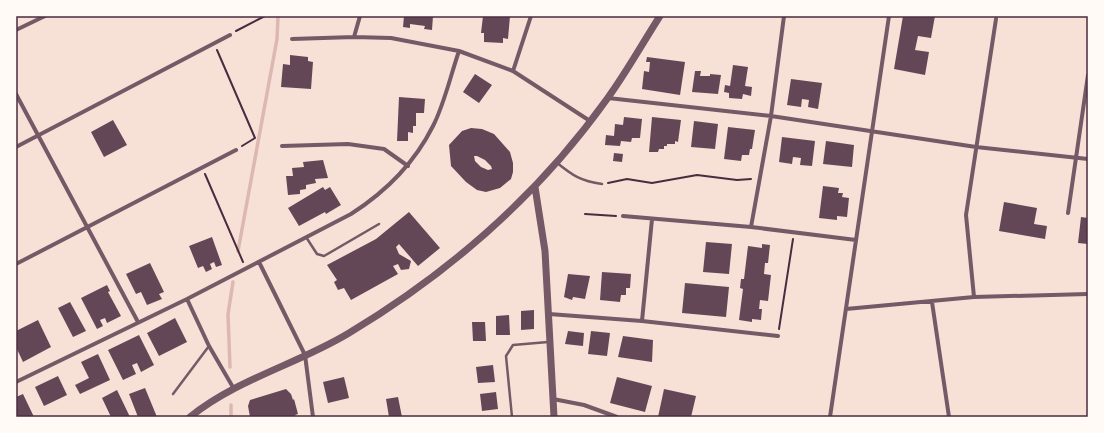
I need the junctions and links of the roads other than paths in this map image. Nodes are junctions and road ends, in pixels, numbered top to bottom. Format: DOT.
graph roads {
  1 [pos="45,16"];
  2 [pos="360,16"];
  3 [pos="531,16"];
  4 [pos="660,16"];
  5 [pos="784,16"];
  6 [pos="889,16"];
  7 [pos="996,19"];
  8 [pos="16,30"];
  9 [pos="230,35"];
  10 [pos="354,36"];
  11 [pos="292,39"];
  12 [pos="459,51"];
  13 [pos="513,71"];
  14 [pos="1088,74"];
  15 [pos="16,94"];
  16 [pos="608,98"];
  17 [pos="771,116"];
  18 [pos="590,121"];
  19 [pos="871,130"];
  20 [pos="39,136"];
  21 [pos="282,146"];
  22 [pos="16,147"];
  23 [pos="976,147"];
  24 [pos="236,150"];
  25 [pos="1075,157"];
  26 [pos="1088,159"];
  27 [pos="556,162"];
  28 [pos="408,166"];
  29 [pos="602,184"];
  30 [pos="535,187"];
  31 [pos="1068,213"];
  32 [pos="623,216"];
  33 [pos="652,219"];
  34 [pos="379,224"];
  35 [pos="88,227"];
  36 [pos="751,227"];
  37 [pos="306,237"];
  38 [pos="856,240"];
  39 [pos="259,262"];
  40 [pos="16,264"];
  41 [pos="1088,294"];
  42 [pos="974,297"];
  43 [pos="187,299"];
  44 [pos="932,302"];
  45 [pos="846,309"];
  46 [pos="549,314"];
  47 [pos="642,321"];
  48 [pos="138,322"];
  49 [pos="778,336"];
  50 [pos="550,342"];
  51 [pos="209,346"];
  52 [pos="305,355"];
  53 [pos="16,382"];
  54 [pos="234,389"];
  55 [pos="173,394"];
  56 [pos="553,399"];
  57 [pos="190,417"];
  58 [pos="313,417"];
  59 [pos="512,417"];
  60 [pos="554,417"];
  61 [pos="617,417"];
  62 [pos="830,417"];
  63 [pos="949,417"];
  1 -- 8 [label="street"];
  2 -- 10 [label="street"];
  3 -- 13 [label="street"];
  4 -- 16 [label="street"];
  5 -- 17 [label="street"];
  6 -- 19 [label="street"];
  7 -- 23 [label="street"];
  9 -- 20 [label="street"];
  10 -- 11 [label="street"];
  10 -- 12 [label="street"];
  12 -- 13 [label="street"];
  12 -- 28 [label="street"];
  13 -- 18 [label="street"];
  14 -- 25 [label="street"];
  15 -- 20 [label="street"];
  16 -- 17 [label="street"];
  16 -- 18 [label="street"];
  17 -- 19 [label="street"];
  17 -- 36 [label="street"];
  18 -- 27 [label="street"];
  19 -- 23 [label="street"];
  19 -- 38 [label="street"];
  20 -- 22 [label="street"];
  20 -- 35 [label="street"];
  21 -- 28 [label="street"];
  23 -- 25 [label="street"];
  23 -- 42 [label="street"];
  24 -- 35 [label="street"];
  25 -- 26 [label="street"];
  25 -- 31 [label="street"];
  27 -- 29 [label="lane"];
  27 -- 30 [label="street"];
  28 -- 37 [label="street"];
  30 -- 46 [label="street"];
  30 -- 52 [label="street"];
  32 -- 33 [label="street"];
  33 -- 36 [label="street"];
  33 -- 47 [label="street"];
  34 -- 37 [label="lane"];
  35 -- 40 [label="street"];
  35 -- 48 [label="street"];
  36 -- 38 [label="street"];
  37 -- 39 [label="street"];
  38 -- 45 [label="street"];
  39 -- 43 [label="street"];
  39 -- 52 [label="street"];
  41 -- 42 [label="street"];
  42 -- 44 [label="street"];
  43 -- 48 [label="street"];
  43 -- 51 [label="street"];
  44 -- 45 [label="street"];
  44 -- 63 [label="street"];
  45 -- 62 [label="street"];
  46 -- 47 [label="street"];
  46 -- 50 [label="street"];
  47 -- 49 [label="street"];
  48 -- 53 [label="street"];
  50 -- 56 [label="street"];
  50 -- 59 [label="lane"];
  51 -- 54 [label="street"];
  51 -- 55 [label="lane"];
  52 -- 54 [label="street"];
  52 -- 58 [label="street"];
  54 -- 57 [label="street"];
  56 -- 60 [label="street"];
  56 -- 61 [label="street"];
}
